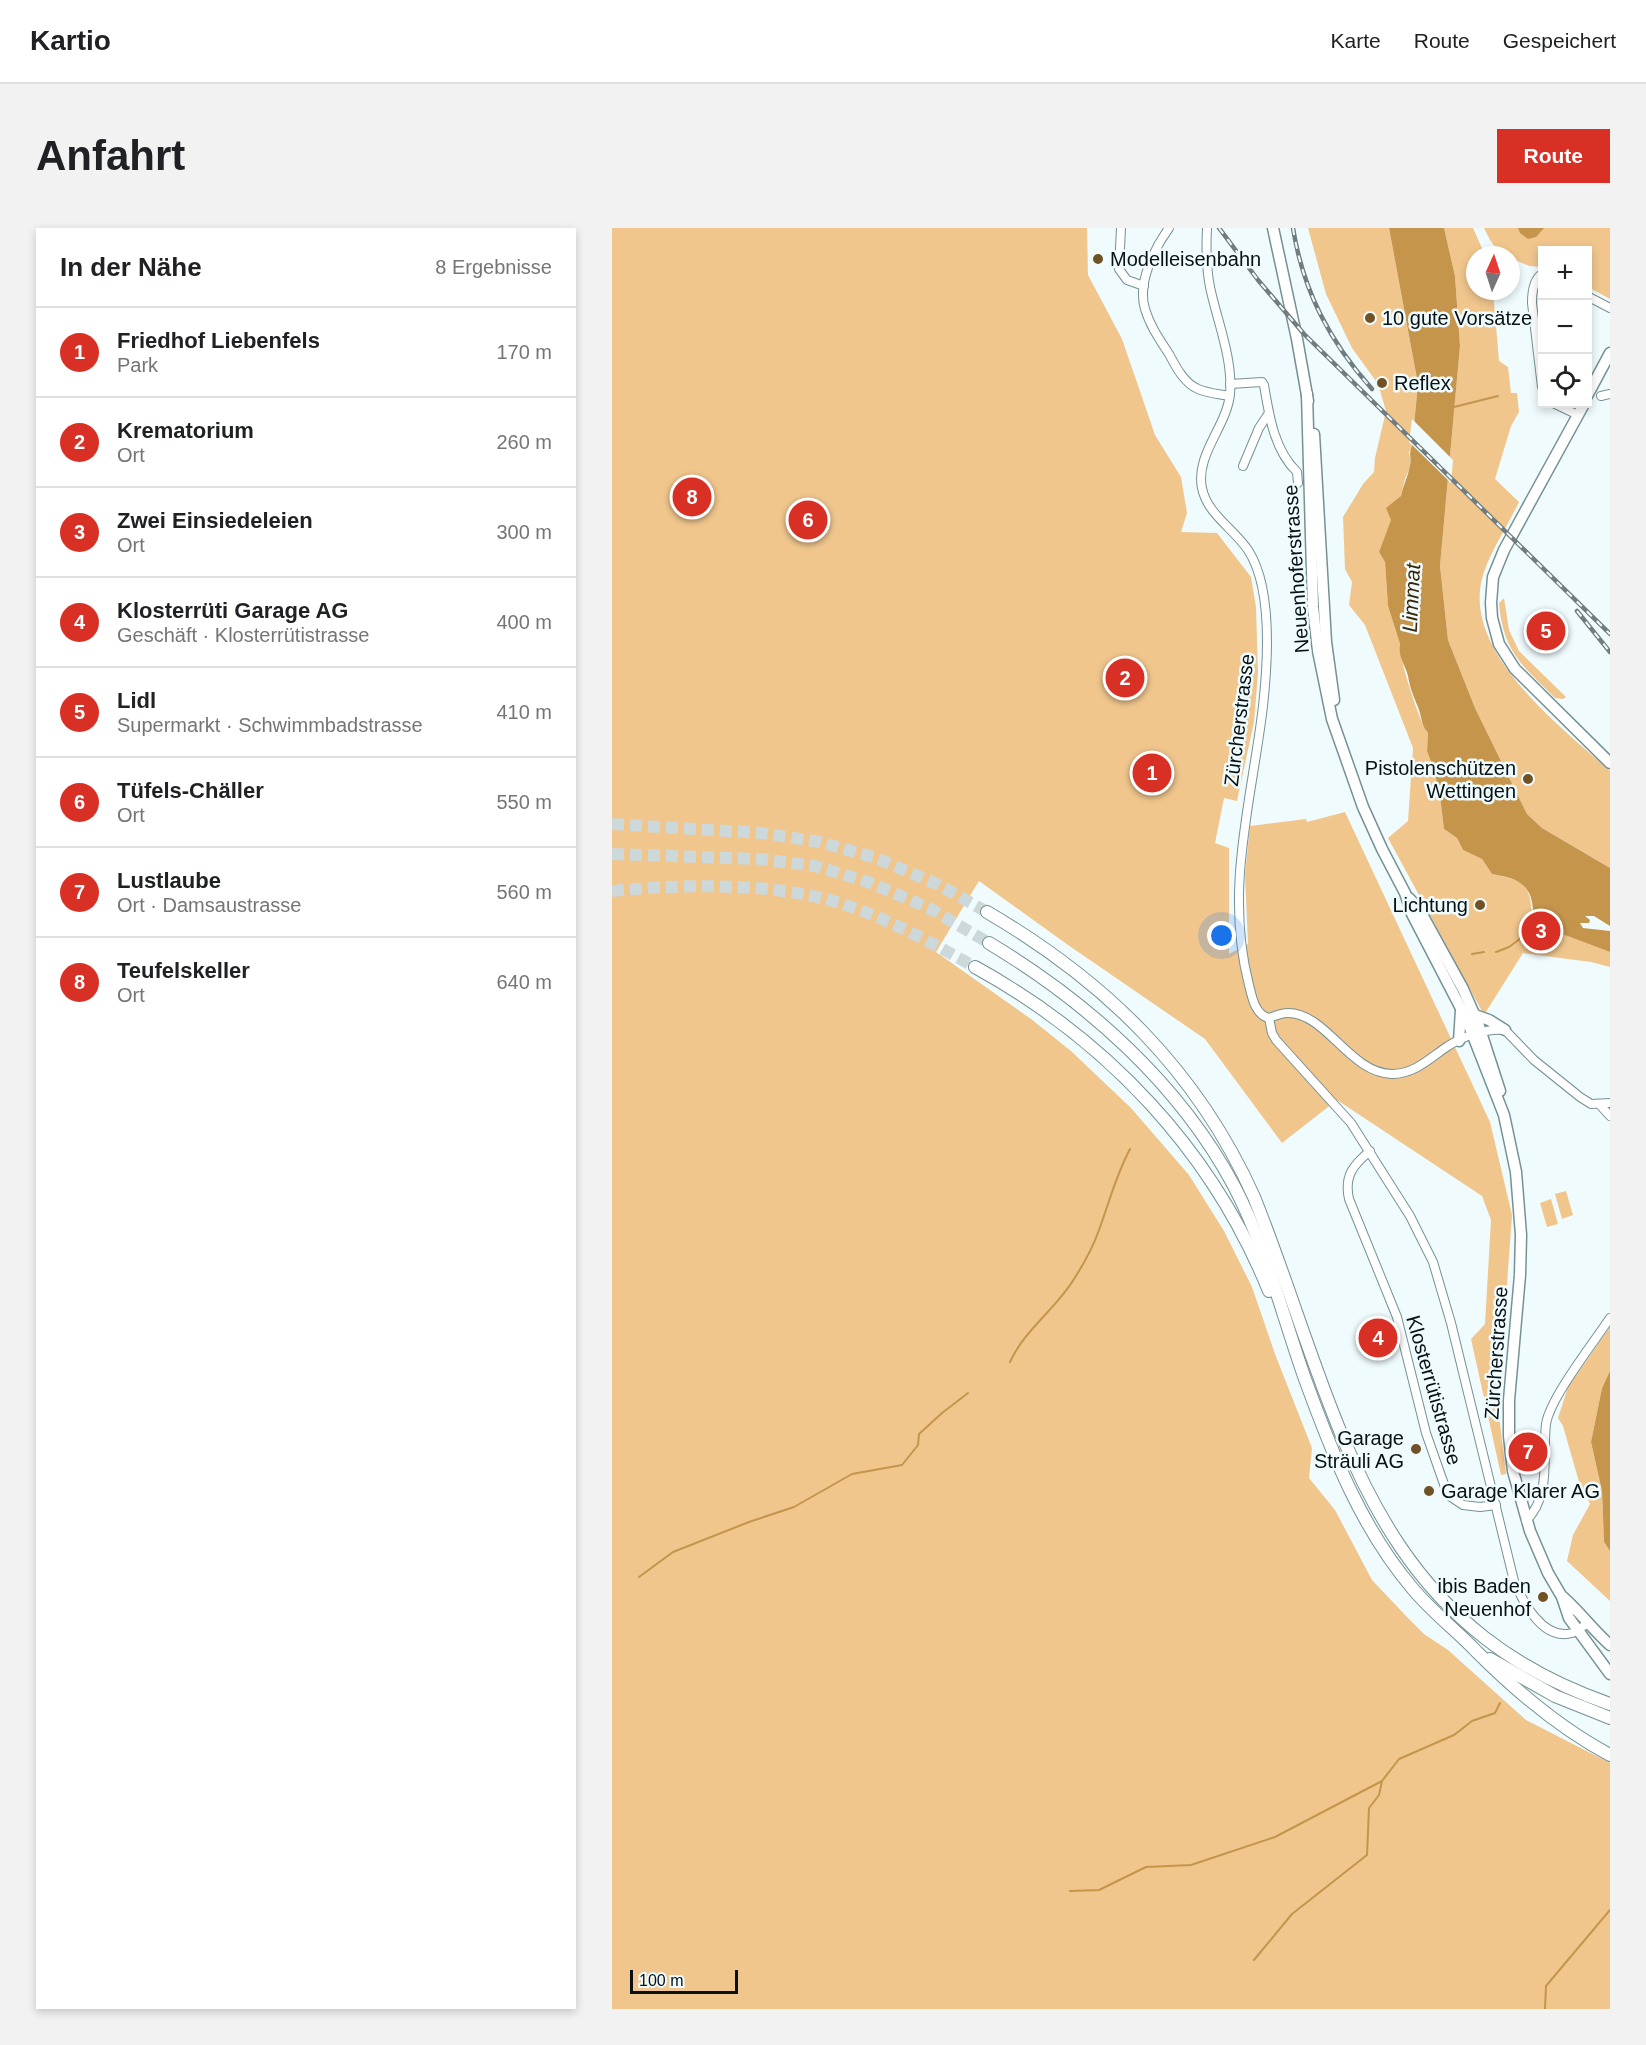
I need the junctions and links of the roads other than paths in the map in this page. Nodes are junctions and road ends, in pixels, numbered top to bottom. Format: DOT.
graph roads {
  1 [pos="1121,228"];
  2 [pos="1169,228"];
  3 [pos="1207,228"];
  4 [pos="1273,228"];
  5 [pos="1538,277"];
  6 [pos="1144,286"];
  7 [pos="1592,299"];
  8 [pos="1610,308"];
  9 [pos="1538,354"];
  10 [pos="1610,354"];
  11 [pos="1230,384"];
  12 [pos="1592,387"];
  13 [pos="1229,396"];
  14 [pos="1563,408"];
  15 [pos="1582,408"];
  16 [pos="1269,413"];
  17 [pos="1578,415"];
  18 [pos="1243,466"];
  19 [pos="1298,483"];
  20 [pos="1610,763"];
  21 [pos="1405,893"];
  22 [pos="987,912"];
  23 [pos="988,943"];
  24 [pos="975,967"];
  25 [pos="1461,1007"];
  26 [pos="1475,1015"];
  27 [pos="1269,1018"];
  28 [pos="1505,1030"];
  29 [pos="1477,1034"];
  30 [pos="1459,1041"];
  31 [pos="1610,1103"];
  32 [pos="1600,1105"];
  33 [pos="1610,1116"];
  34 [pos="1370,1151"];
  35 [pos="1610,1318"];
  36 [pos="1286,1325"];
  37 [pos="1496,1505"];
  38 [pos="1526,1521"];
  39 [pos="1562,1597"];
  40 [pos="1588,1623"];
  41 [pos="1577,1630"];
  42 [pos="1610,1645"];
  43 [pos="1474,1649"];
  44 [pos="1610,1674"];
  45 [pos="1610,1704"];
  46 [pos="1610,1718"];
  47 [pos="1610,1755"];
  1 -- 6 [label="street"];
  2 -- 6 [label="street"];
  3 -- 11 [label="street, Zürcherstrasse"];
  4 -- 21 [label="main road, Neuenhoferstrasse"];
  5 -- 9 [label="street"];
  6 -- 13 [label="street"];
  7 -- 8 [label="street"];
  10 -- 12 [label="main road"];
  11 -- 13 [label="street, Zürcherstrasse"];
  11 -- 16 [label="street"];
  13 -- 27 [label="street, Zürcherstrasse"];
  14 -- 17 [label="street"];
  15 -- 17 [label="main road"];
  16 -- 18 [label="street"];
  16 -- 19 [label="street"];
  17 -- 20 [label="main road"];
  21 -- 25 [label="main road, Neuenhoferstrasse"];
  21 -- 26 [label="main road, Neuenhoferstrasse"];
  22 -- 45 [label="highway"];
  23 -- 36 [label="highway"];
  24 -- 36 [label="highway"];
  25 -- 29 [label="main road, Neuenhoferstrasse"];
  25 -- 30 [label="main road"];
  26 -- 28 [label="main road"];
  26 -- 29 [label="main road, Neuenhoferstrasse"];
  27 -- 30 [label="street"];
  27 -- 34 [label="street, Zürcherstrasse"];
  28 -- 29 [label="street"];
  28 -- 32 [label="street"];
  29 -- 30 [label="street"];
  29 -- 38 [label="main road, Zürcherstrasse"];
  31 -- 32 [label="street"];
  32 -- 33 [label="street"];
  34 -- 37 [label="street, Zürcherstrasse"];
  34 -- 37 [label="street, Klosterrütistrasse"];
  35 -- 38 [label="street"];
  36 -- 43 [label="highway"];
  37 -- 41 [label="street, Zürcherstrasse"];
  38 -- 39 [label="main road, Zürcherstrasse"];
  39 -- 40 [label="main road"];
  39 -- 41 [label="main road"];
  40 -- 41 [label="street"];
  40 -- 42 [label="main road"];
  41 -- 44 [label="main road"];
  43 -- 46 [label="highway"];
  43 -- 47 [label="highway"];
}
